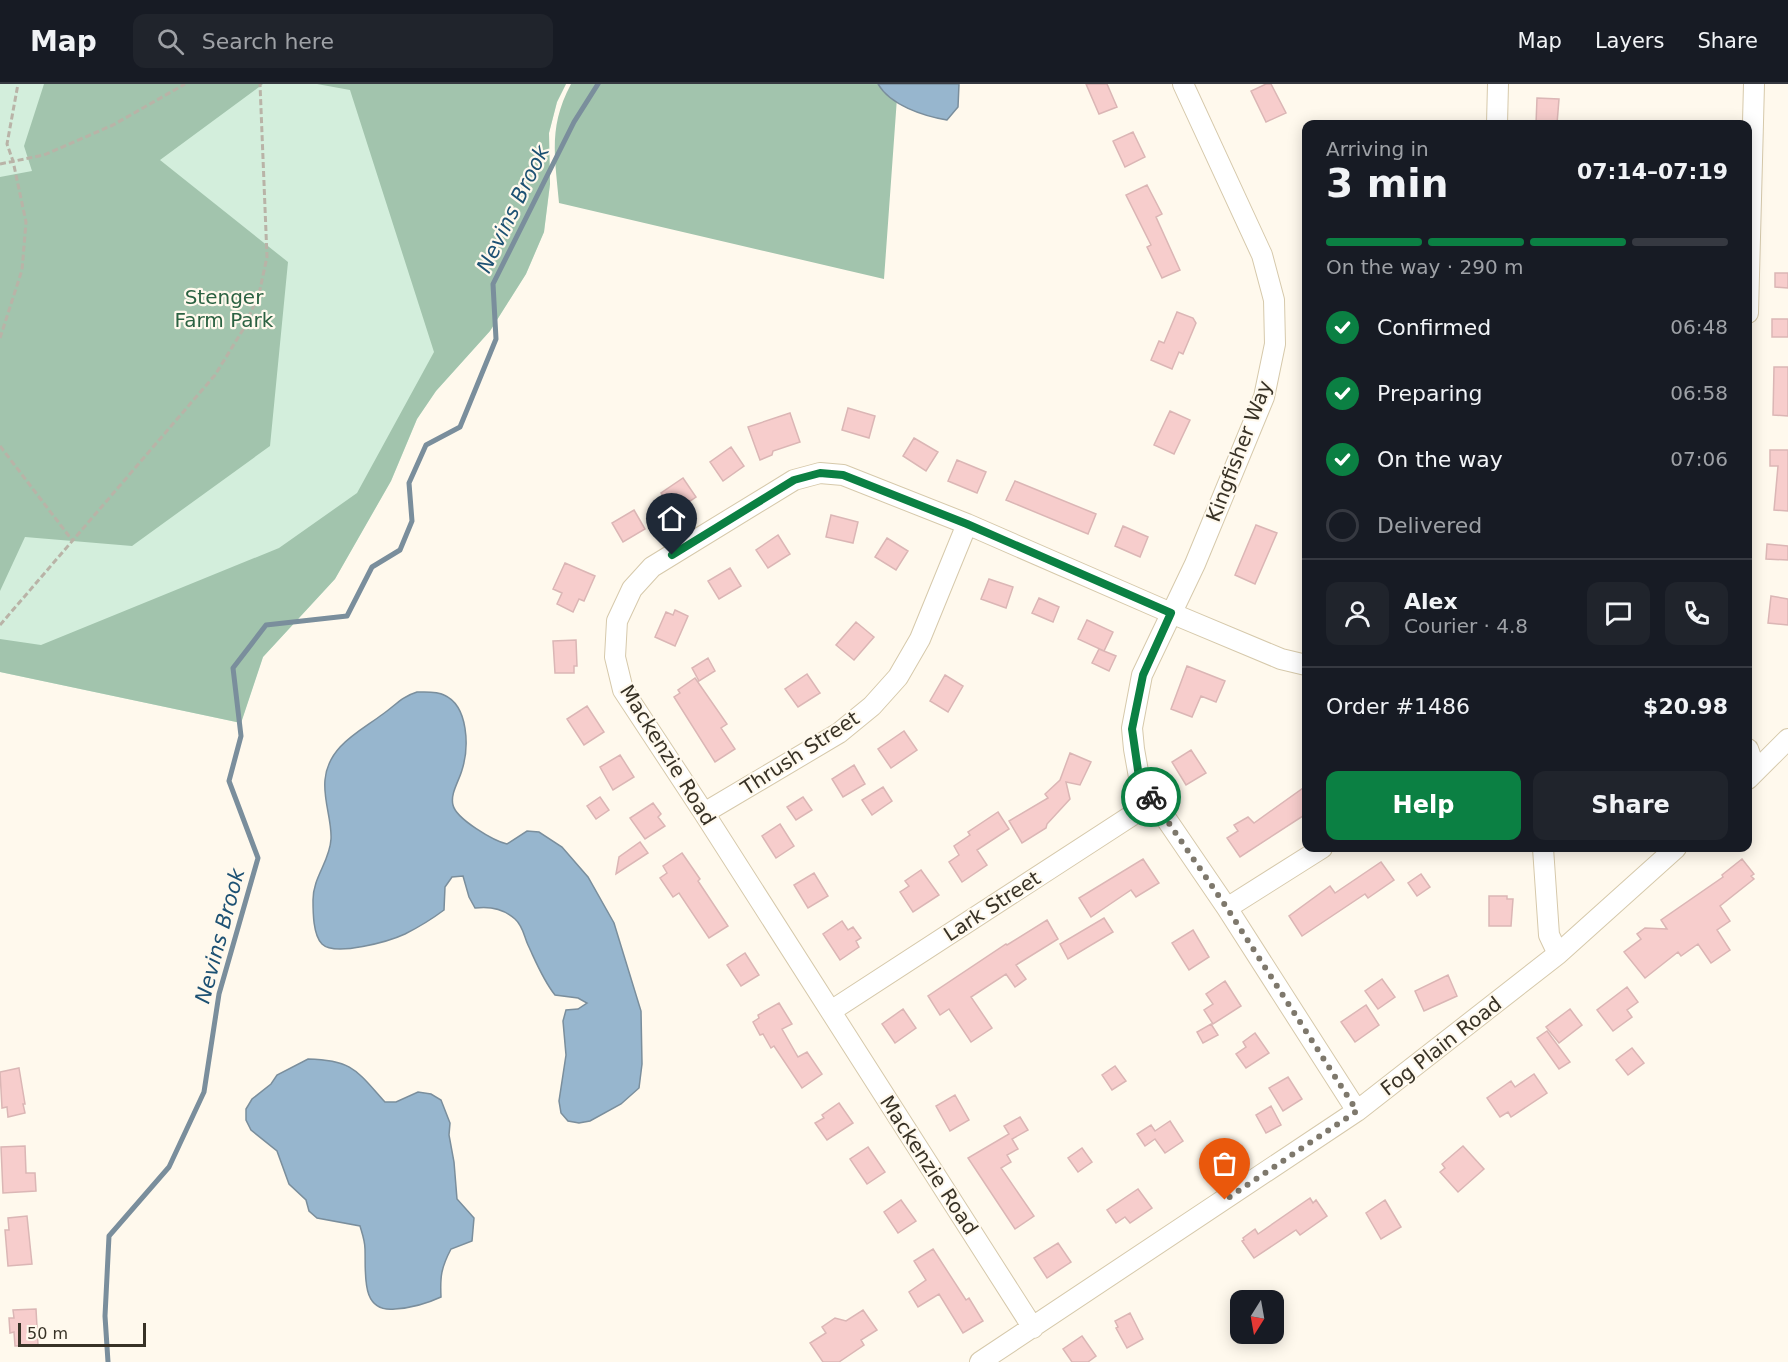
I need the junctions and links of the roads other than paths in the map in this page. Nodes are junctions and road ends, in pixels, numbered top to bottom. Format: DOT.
graph roads {
  1 [pos="1183,84"];
  2 [pos="1498,84"];
  3 [pos="1754,84"];
  4 [pos="1497,120"];
  5 [pos="1752,160"];
  6 [pos="967,524"];
  7 [pos="1171,613"];
  8 [pos="1302,664"];
  9 [pos="1788,739"];
  10 [pos="1752,775"];
  11 [pos="1154,801"];
  12 [pos="704,813"];
  13 [pos="1316,852"];
  14 [pos="1543,852"];
  15 [pos="1672,852"];
  16 [pos="1227,908"];
  17 [pos="1558,954"];
  18 [pos="831,1011"];
  19 [pos="1357,1111"];
  20 [pos="1033,1328"];
  21 [pos="980,1362"];
  1 -- 7 [label="street, Kingfisher Way"];
  2 -- 4 [label="street"];
  3 -- 5 [label="street"];
  6 -- 7 [label="street, Mackenzie Road"];
  6 -- 12 [label="street, Thrush Street"];
  6 -- 12 [label="street, Mackenzie Road"];
  7 -- 8 [label="street, Mackenzie Road"];
  7 -- 11 [label="street, Kingfisher Way"];
  9 -- 10 [label="street"];
  11 -- 16 [label="street, Kingfisher Way"];
  11 -- 18 [label="street, Lark Street"];
  12 -- 18 [label="street, Mackenzie Road"];
  13 -- 16 [label="street"];
  14 -- 17 [label="street"];
  15 -- 17 [label="street, Fog Plain Road"];
  16 -- 19 [label="street, Kingfisher Way"];
  17 -- 19 [label="street, Fog Plain Road"];
  18 -- 20 [label="street, Mackenzie Road"];
  19 -- 20 [label="street, Fog Plain Road"];
  20 -- 21 [label="street, Fog Plain Road"];
}
